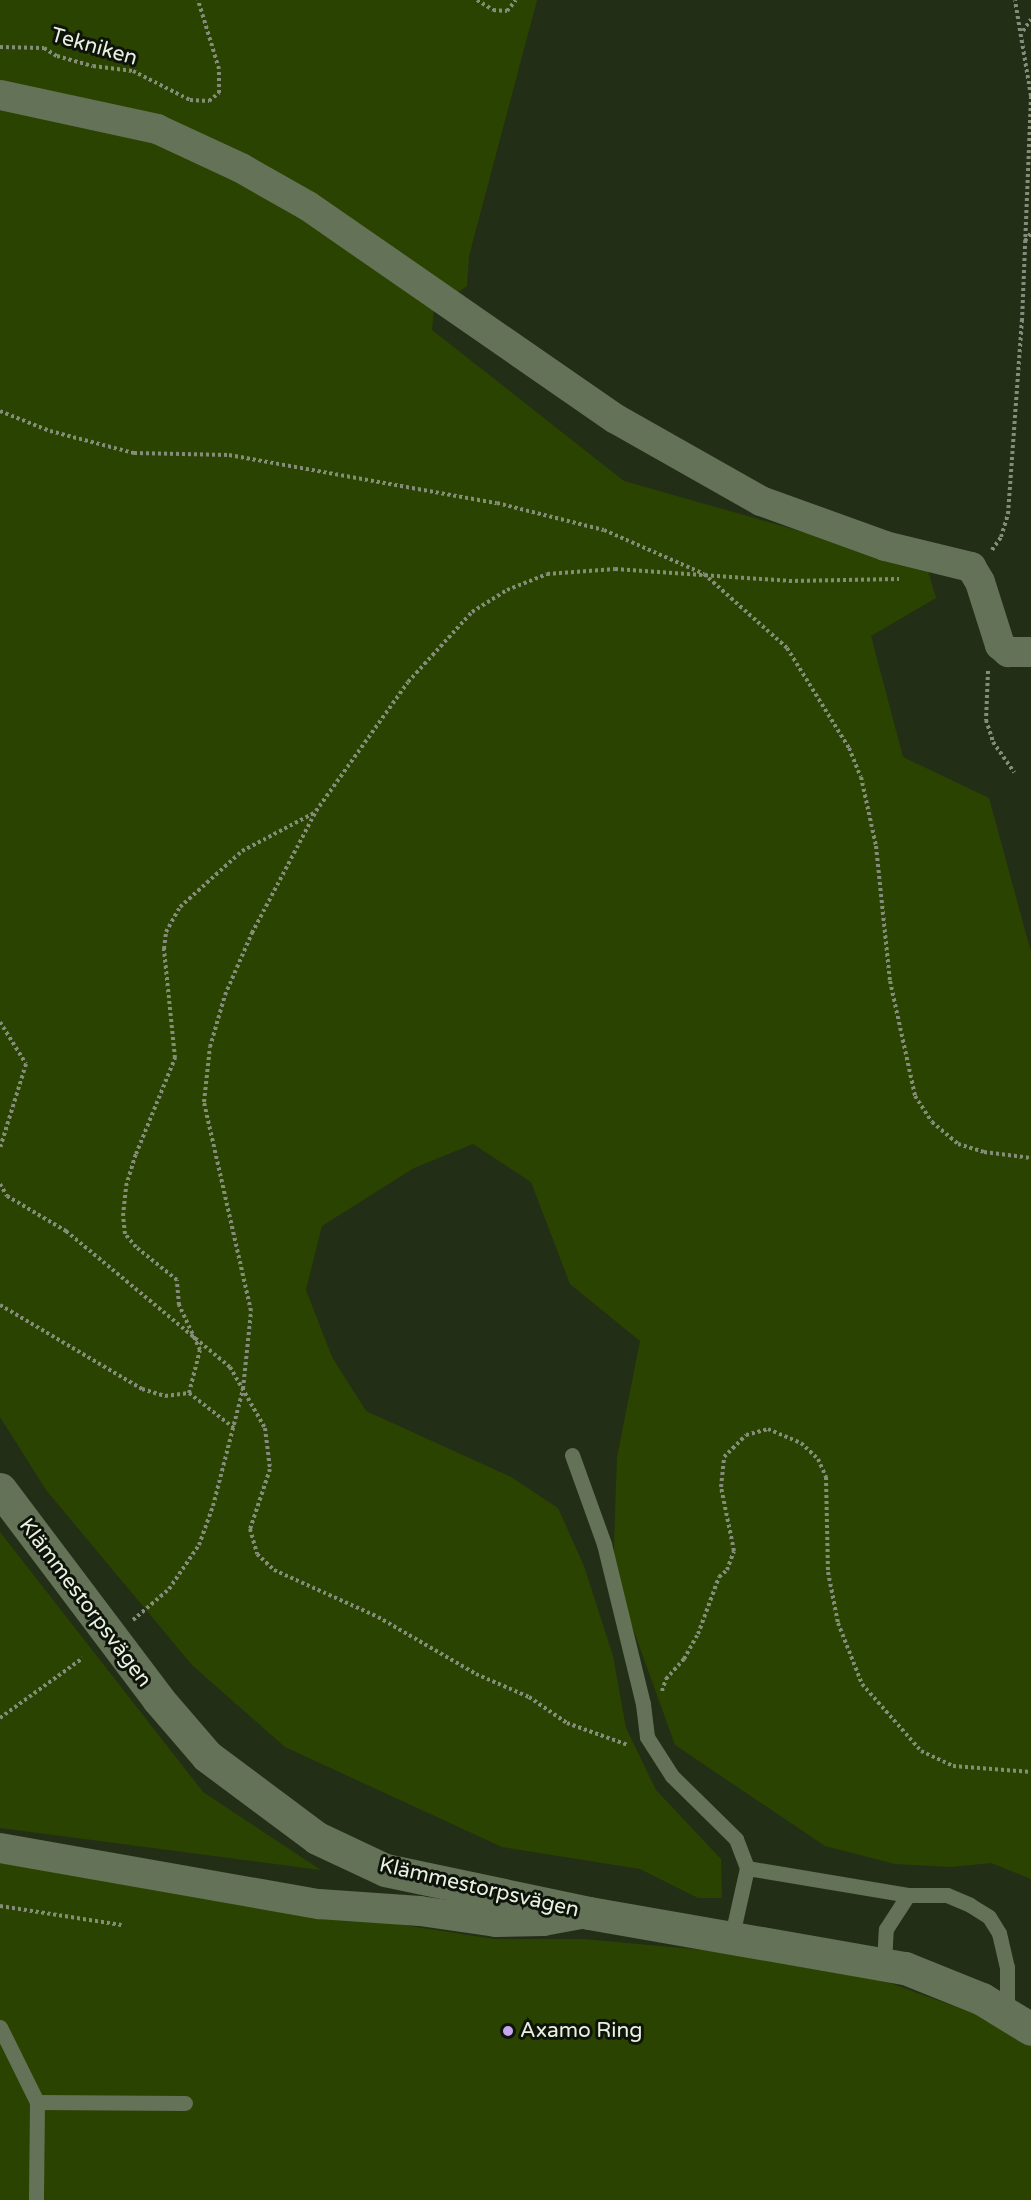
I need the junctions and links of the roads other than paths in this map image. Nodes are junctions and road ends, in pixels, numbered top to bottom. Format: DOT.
graph roads {
  1 [pos="0,95"];
  2 [pos="1031,652"];
  3 [pos="572,1455"];
  4 [pos="0,1489"];
  5 [pos="0,1848"];
  6 [pos="747,1868"];
  7 [pos="908,1895"];
  8 [pos="589,1913"];
  9 [pos="732,1935"];
  10 [pos="884,1963"];
  11 [pos="1019,2021"];
  12 [pos="0,2027"];
  13 [pos="37,2102"];
  14 [pos="185,2103"];
  15 [pos="36,2200"];
  1 -- 2 [label="street"];
  3 -- 6 [label="lane"];
  4 -- 8 [label="street, Klämmestorpsvägen"];
  5 -- 8 [label="street"];
  6 -- 7 [label="lane"];
  6 -- 9 [label="lane"];
  7 -- 10 [label="lane"];
  7 -- 11 [label="lane"];
  8 -- 9 [label="street, Klämmestorpsvägen"];
  9 -- 10 [label="street, Klämmestorpsvägen"];
  10 -- 11 [label="street, Klämmestorpsvägen"];
  12 -- 13 [label="lane"];
  13 -- 14 [label="lane"];
  13 -- 15 [label="lane"];
}
